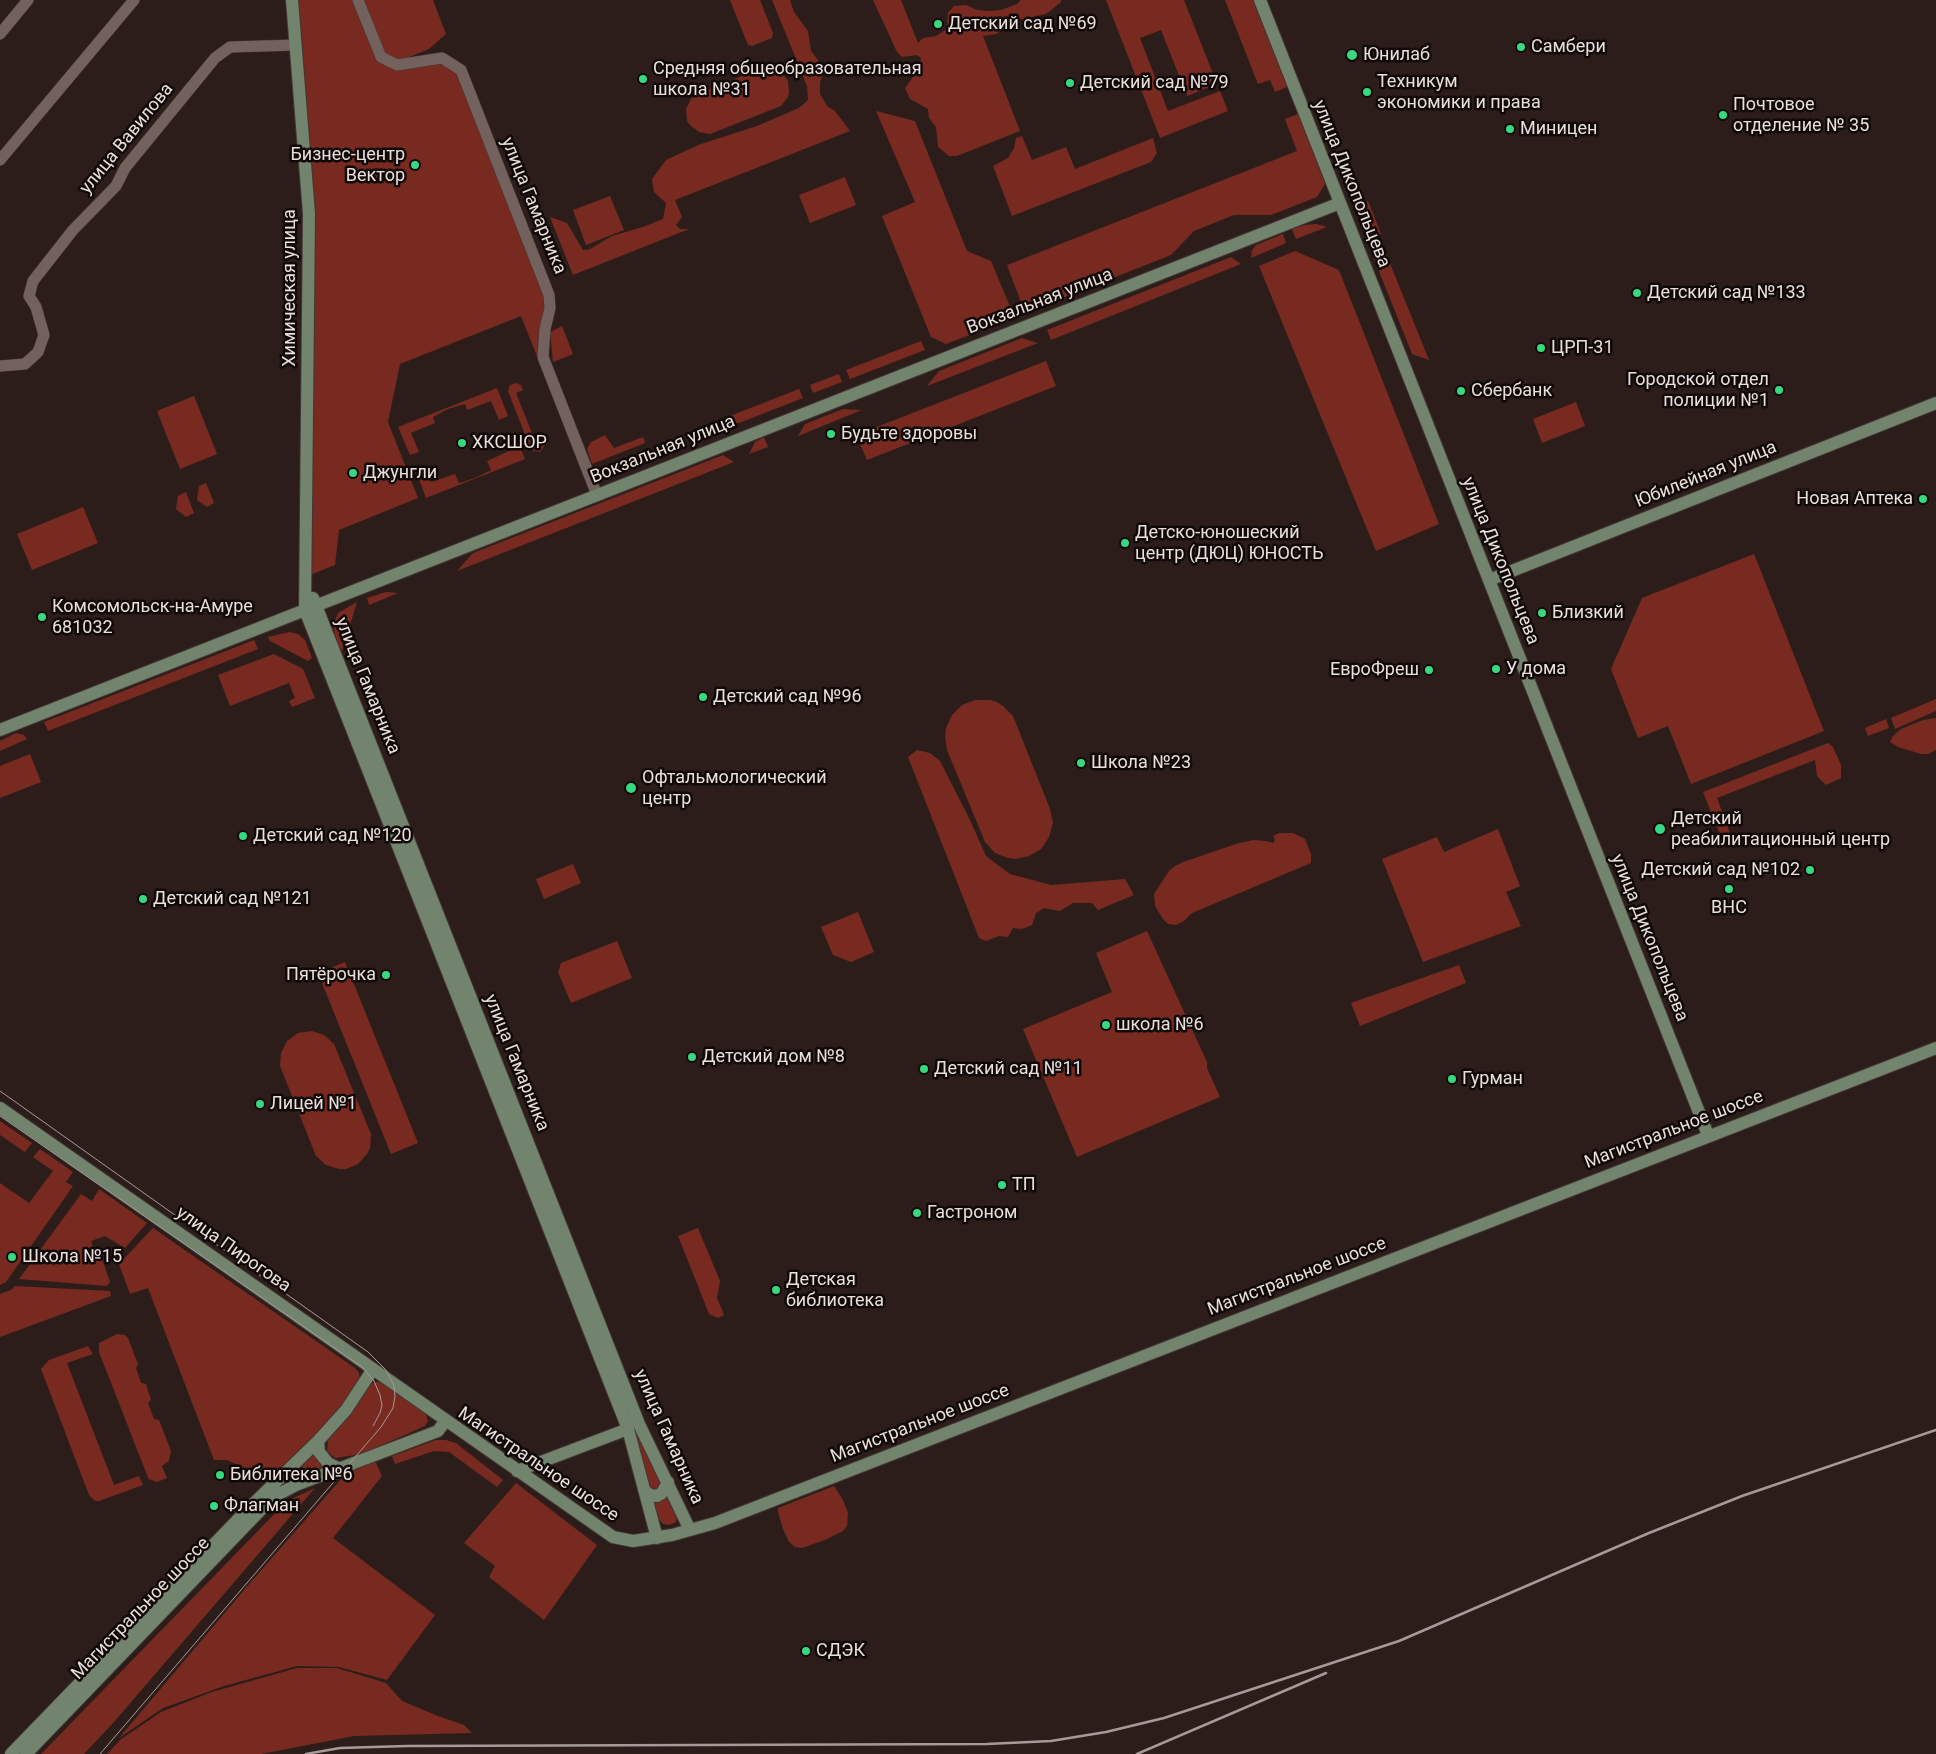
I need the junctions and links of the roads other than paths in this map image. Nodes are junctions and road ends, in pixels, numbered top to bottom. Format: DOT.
graph roads {
  1 [pos="28,0"];
  2 [pos="134,0"];
  3 [pos="292,0"];
  4 [pos="358,0"];
  5 [pos="1260,0"];
  6 [pos="0,34"];
  7 [pos="296,45"];
  8 [pos="0,160"];
  9 [pos="1340,203"];
  10 [pos="0,366"];
  11 [pos="1936,403"];
  12 [pos="597,495"];
  13 [pos="1489,580"];
  14 [pos="310,608"];
  15 [pos="0,730"];
  16 [pos="1936,1048"];
  17 [pos="0,1108"];
  18 [pos="1708,1135"];
  19 [pos="373,1369"];
  20 [pos="446,1420"];
  21 [pos="628,1428"];
  22 [pos="318,1441"];
  23 [pos="338,1468"];
  24 [pos="517,1471"];
  25 [pos="668,1482"];
  26 [pos="644,1490"];
  27 [pos="690,1530"];
  28 [pos="657,1538"];
  29 [pos="11,1754"];
  30 [pos="26,1754"];
  1 -- 6 [label="street"];
  2 -- 8 [label="street"];
  3 -- 7 [label="main road, Химическая улица"];
  4 -- 12 [label="street, улица Гамарника"];
  5 -- 9 [label="main road, улица Дикопольцева"];
  7 -- 10 [label="street, улица Вавилова"];
  7 -- 14 [label="main road, Химическая улица"];
  9 -- 12 [label="main road, Вокзальная улица"];
  9 -- 13 [label="main road, улица Дикопольцева"];
  11 -- 13 [label="main road, Юбилейная улица"];
  12 -- 14 [label="main road, Вокзальная улица"];
  13 -- 18 [label="main road, улица Дикопольцева"];
  14 -- 15 [label="main road, Вокзальная улица"];
  14 -- 21 [label="main road, улица Гамарника"];
  14 -- 25 [label="main road, улица Гамарника"];
  16 -- 18 [label="main road, Магистральное шоссе"];
  17 -- 19 [label="main road, улица Пирогова"];
  18 -- 27 [label="main road, Магистральное шоссе"];
  19 -- 20 [label="main road, улица Пирогова"];
  19 -- 22 [label="main road, Магистральное шоссе"];
  20 -- 23 [label="main road, Магистральное шоссе"];
  20 -- 24 [label="main road, Магистральное шоссе"];
  21 -- 24 [label="main road"];
  21 -- 26 [label="main road, улица Гамарника"];
  22 -- 23 [label="main road"];
  22 -- 29 [label="main road, Магистральное шоссе"];
  23 -- 30 [label="main road, Магистральное шоссе"];
  24 -- 28 [label="main road, Магистральное шоссе"];
  25 -- 26 [label="main road"];
  25 -- 27 [label="main road, улица Гамарника"];
  26 -- 28 [label="main road, улица Гамарника"];
  27 -- 28 [label="main road, Магистральное шоссе"];
}
